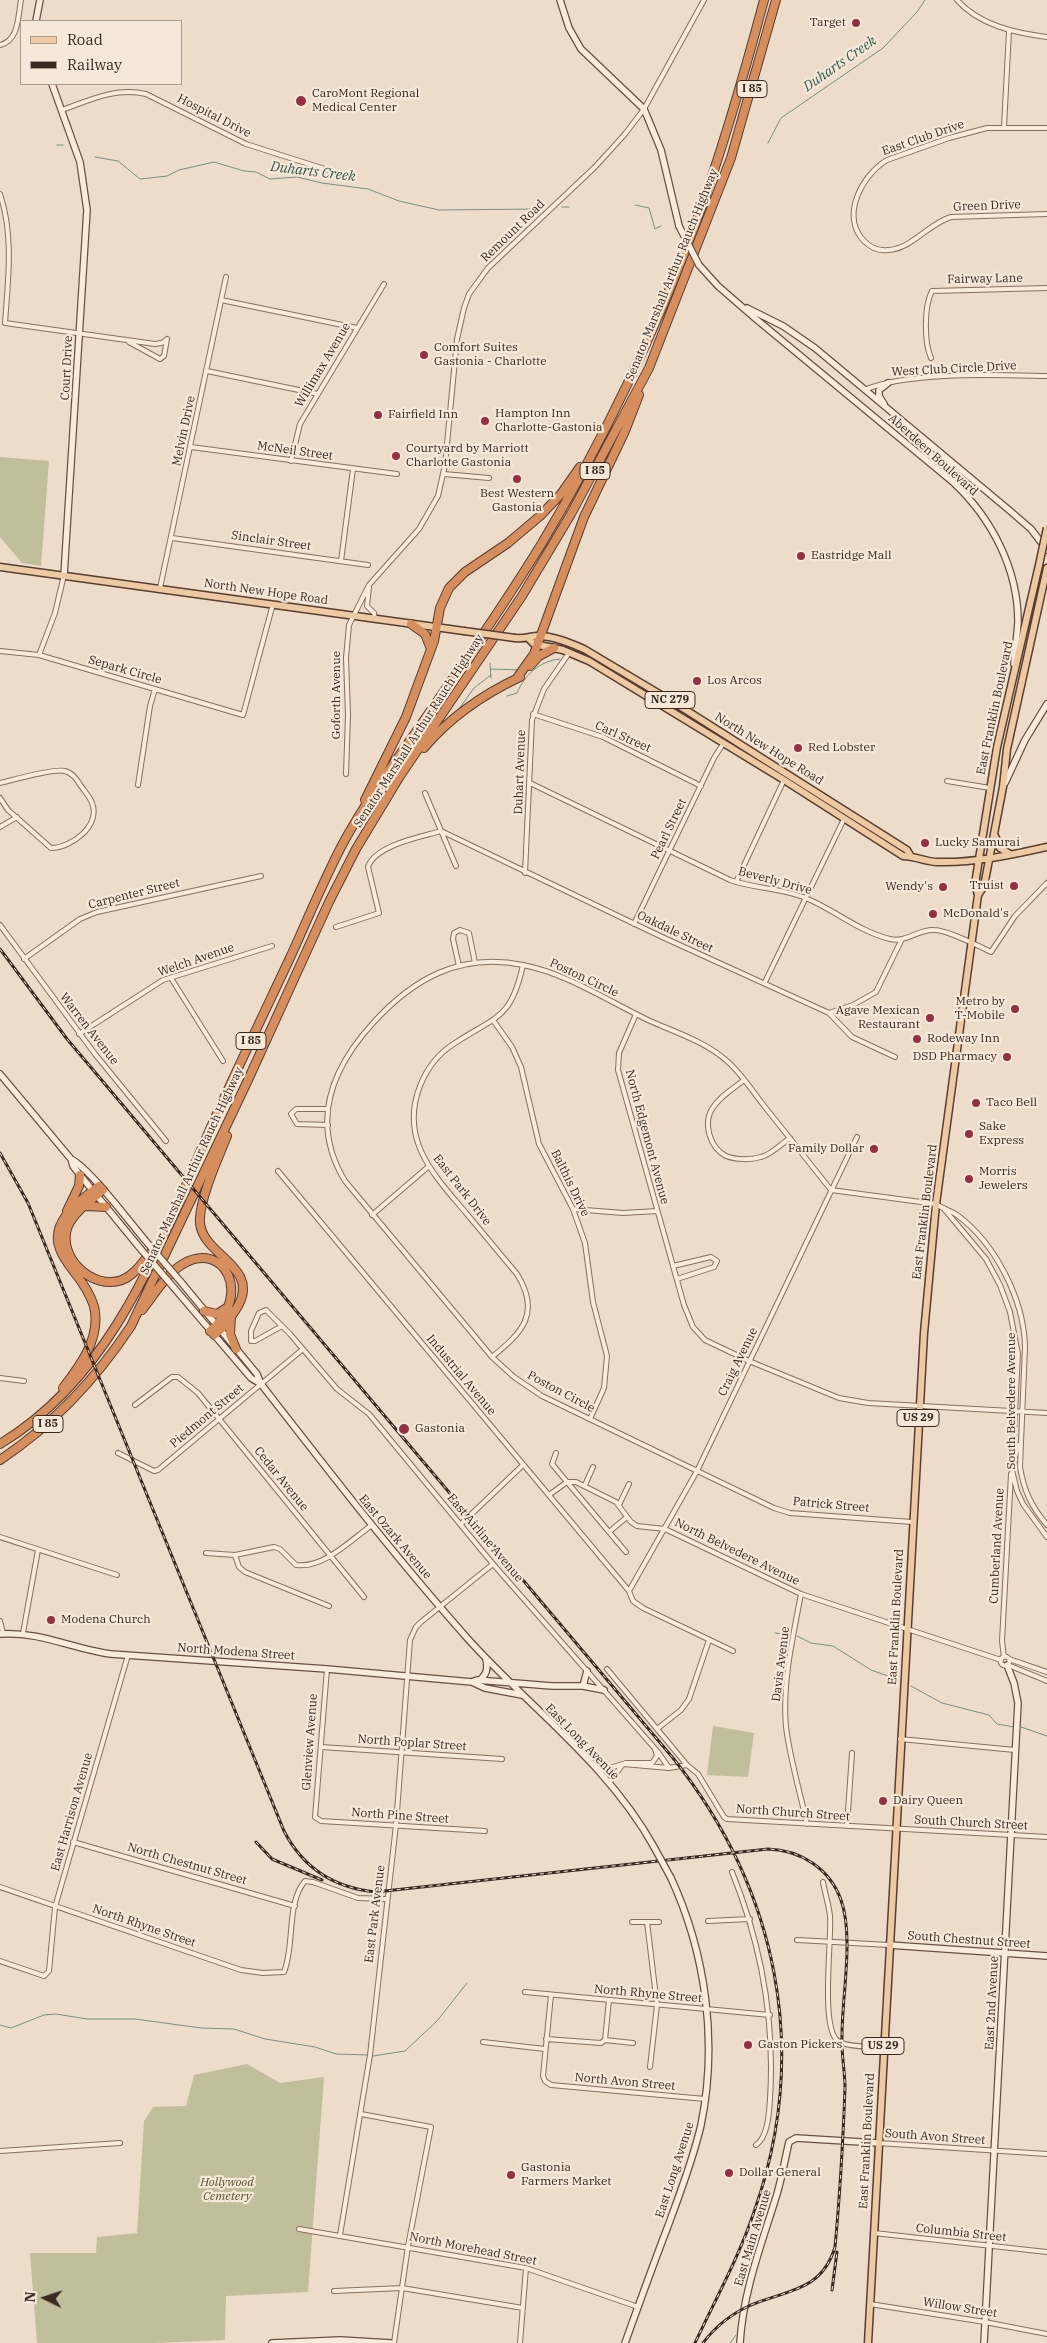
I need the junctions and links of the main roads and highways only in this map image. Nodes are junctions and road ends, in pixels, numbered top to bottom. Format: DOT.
graph roads {
  1 [pos="40,0"];
  2 [pos="560,0"];
  3 [pos="760,0"];
  4 [pos="764,0"];
  5 [pos="776,0"];
  6 [pos="36,20"];
  7 [pos="751,49"];
  8 [pos="52,85"];
  9 [pos="738,303"];
  10 [pos="649,368"];
  11 [pos="888,383"];
  12 [pos="884,406"];
  13 [pos="597,442"];
  14 [pos="1047,528"];
  15 [pos="1047,550"];
  16 [pos="0,567"];
  17 [pos="1047,570"];
  18 [pos="64,575"];
  19 [pos="411,624"];
  20 [pos="436,627"];
  21 [pos="541,636"];
  22 [pos="529,639"];
  23 [pos="537,645"];
  24 [pos="554,648"];
  25 [pos="431,650"];
  26 [pos="517,678"];
  27 [pos="1013,678"];
  28 [pos="1047,704"];
  29 [pos="411,759"];
  30 [pos="1003,787"];
  31 [pos="832,811"];
  32 [pos="849,812"];
  33 [pos="994,832"];
  34 [pos="343,844"];
  35 [pos="1047,847"];
  36 [pos="1011,854"];
  37 [pos="910,855"];
  38 [pos="989,858"];
  39 [pos="979,859"];
  40 [pos="978,895"];
  41 [pos="0,1074"];
  42 [pos="248,1080"];
  43 [pos="71,1159"];
  44 [pos="80,1175"];
  45 [pos="98,1191"];
  46 [pos="86,1206"];
  47 [pos="106,1207"];
  48 [pos="63,1220"];
  49 [pos="161,1240"];
  50 [pos="230,1306"];
  51 [pos="204,1311"];
  52 [pos="231,1316"];
  53 [pos="131,1326"];
  54 [pos="215,1330"];
  55 [pos="236,1349"];
  56 [pos="261,1384"];
  57 [pos="44,1411"];
  58 [pos="0,1444"];
  59 [pos="0,1460"];
  60 [pos="1,1634"];
  61 [pos="485,1657"];
  62 [pos="1008,1663"];
  63 [pos="587,1671"];
  64 [pos="479,1681"];
  65 [pos="472,1682"];
  66 [pos="509,1682"];
  67 [pos="582,1686"];
  68 [pos="485,1688"];
  69 [pos="604,1690"];
  70 [pos="522,1695"];
  71 [pos="889,1945"];
  72 [pos="1005,1952"];
  73 [pos="1047,1956"];
  74 [pos="791,2139"];
  75 [pos="878,2143"];
  76 [pos="272,2343"];
  77 [pos="392,2343"];
  78 [pos="625,2343"];
  79 [pos="740,2343"];
  80 [pos="868,2343"];
  81 [pos="984,2343"];
  1 -- 6 [label="main road"];
  2 -- 9 [label="main road, Aberdeen Boulevard, bridge"];
  3 -- 7 [label="highway"];
  4 -- 7 [label="highway, Senator Marshall Arthur Rauch Highway / I 85"];
  5 -- 10 [label="highway, Senator Marshall Arthur Rauch Highway / I 85"];
  7 -- 13 [label="highway, Senator Marshall Arthur Rauch Highway / I 85"];
  8 -- 18 [label="main road, Court Drive"];
  9 -- 12 [label="main road, Aberdeen Boulevard"];
  9 -- 27 [label="main road, Aberdeen Boulevard"];
  10 -- 21 [label="highway"];
  10 -- 29 [label="highway, Senator Marshall Arthur Rauch Highway / I 85"];
  11 -- 12 [label="main road"];
  12 -- 15 [label="main road, Aberdeen Boulevard"];
  13 -- 20 [label="highway"];
  13 -- 34 [label="highway, Senator Marshall Arthur Rauch Highway / I 85"];
  14 -- 27 [label="main road, East Franklin Boulevard / US 29, bridge"];
  16 -- 18 [label="main road, North New Hope Road / NC 279"];
  17 -- 30 [label="main road, East Franklin Boulevard / US 29"];
  18 -- 19 [label="main road, North New Hope Road / NC 279"];
  19 -- 20 [label="main road, North New Hope Road / NC 279"];
  19 -- 25 [label="highway"];
  20 -- 22 [label="main road, North New Hope Road / NC 279, bridge"];
  20 -- 25 [label="highway"];
  21 -- 22 [label="main road, North New Hope Road / NC 279"];
  21 -- 23 [label="highway"];
  21 -- 32 [label="main road, North New Hope Road / NC 279"];
  22 -- 23 [label="main road, North New Hope Road"];
  23 -- 24 [label="main road, North New Hope Road"];
  23 -- 26 [label="highway"];
  24 -- 26 [label="highway"];
  24 -- 31 [label="main road, North New Hope Road"];
  25 -- 34 [label="highway"];
  26 -- 29 [label="highway"];
  27 -- 39 [label="main road, East Franklin Boulevard / US 29"];
  28 -- 30 [label="main road"];
  29 -- 42 [label="highway, Senator Marshall Arthur Rauch Highway / I 85"];
  30 -- 33 [label="main road, East Franklin Boulevard / US 29"];
  31 -- 32 [label="main road"];
  31 -- 37 [label="main road, North New Hope Road"];
  32 -- 37 [label="main road, North New Hope Road / NC 279"];
  33 -- 36 [label="main road"];
  33 -- 38 [label="main road, East Franklin Boulevard / US 29"];
  34 -- 49 [label="highway, Senator Marshall Arthur Rauch Highway / I 85"];
  35 -- 36 [label="main road, NC 279"];
  36 -- 38 [label="main road, NC 279"];
  37 -- 39 [label="main road, North New Hope Road / NC 279"];
  38 -- 39 [label="main road, NC 279"];
  38 -- 40 [label="main road, East Franklin Boulevard / US 29"];
  39 -- 40 [label="main road, East Franklin Boulevard / US 29"];
  40 -- 71 [label="main road, East Franklin Boulevard / US 29"];
  41 -- 43 [label="main road, East Ozark Avenue"];
  42 -- 52 [label="highway"];
  42 -- 53 [label="highway, Senator Marshall Arthur Rauch Highway / I 85"];
  43 -- 44 [label="main road, East Ozark Avenue"];
  43 -- 45 [label="main road, East Ozark Avenue"];
  44 -- 45 [label="main road, East Ozark Avenue"];
  44 -- 48 [label="highway"];
  45 -- 46 [label="highway"];
  45 -- 47 [label="main road, East Ozark Avenue"];
  45 -- 48 [label="highway"];
  45 -- 51 [label="main road, East Ozark Avenue, bridge"];
  46 -- 47 [label="highway"];
  46 -- 49 [label="highway"];
  47 -- 54 [label="main road, East Ozark Avenue, bridge"];
  48 -- 57 [label="highway"];
  49 -- 57 [label="highway, Senator Marshall Arthur Rauch Highway / I 85"];
  50 -- 51 [label="highway"];
  50 -- 53 [label="highway"];
  50 -- 54 [label="highway"];
  51 -- 54 [label="main road, East Ozark Avenue"];
  52 -- 54 [label="highway"];
  52 -- 55 [label="highway"];
  53 -- 59 [label="highway, Senator Marshall Arthur Rauch Highway / I 85"];
  54 -- 55 [label="main road, East Ozark Avenue"];
  54 -- 56 [label="main road, East Ozark Avenue"];
  55 -- 56 [label="main road, East Ozark Avenue"];
  56 -- 61 [label="main road, East Ozark Avenue"];
  57 -- 58 [label="highway, Senator Marshall Arthur Rauch Highway / I 85"];
  60 -- 65 [label="main road, North Modena Street"];
  61 -- 64 [label="main road"];
  61 -- 66 [label="main road, East Ozark Avenue"];
  62 -- 72 [label="main road, East 2nd Avenue"];
  63 -- 67 [label="main road"];
  64 -- 65 [label="main road, North Modena Street"];
  64 -- 66 [label="main road, North Modena Street"];
  65 -- 68 [label="main road, North Modena Street"];
  66 -- 67 [label="main road, North Modena Street"];
  66 -- 68 [label="main road, North Modena Street"];
  66 -- 70 [label="main road, East Ozark Avenue"];
  67 -- 69 [label="main road, North Modena Street"];
  68 -- 70 [label="main road, North Modena Street"];
  70 -- 78 [label="main road, East Long Avenue, bridge"];
  71 -- 72 [label="main road, South Chestnut Street"];
  71 -- 75 [label="main road, East Franklin Boulevard / US 29"];
  72 -- 73 [label="main road, South Chestnut Street"];
  72 -- 81 [label="main road, East 2nd Avenue"];
  74 -- 75 [label="main road, South Avon Street"];
  74 -- 79 [label="main road, East Main Avenue"];
  75 -- 80 [label="main road, East Franklin Boulevard / US 29"];
  76 -- 77 [label="main road"];
}
